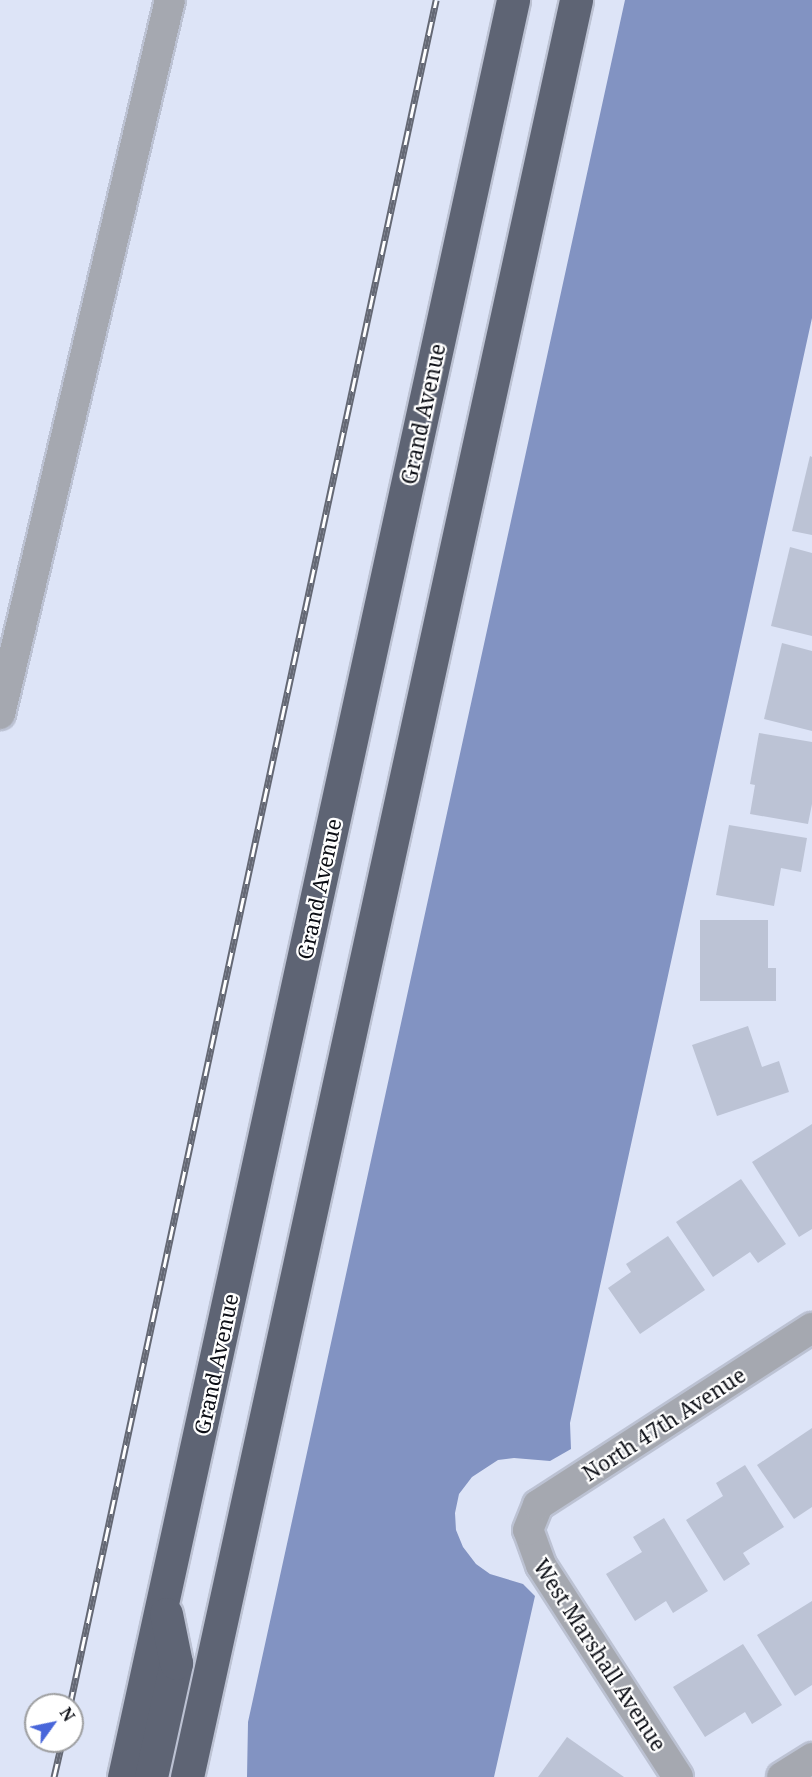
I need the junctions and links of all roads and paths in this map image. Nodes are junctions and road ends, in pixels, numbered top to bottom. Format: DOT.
graph roads {
  1 [pos="170,0"];
  2 [pos="513,0"];
  3 [pos="576,0"];
  4 [pos="0,714"];
  5 [pos="812,1328"];
  6 [pos="528,1530"];
  7 [pos="164,1600"];
  8 [pos="812,1758"];
  9 [pos="124,1777"];
  10 [pos="151,1777"];
  11 [pos="187,1777"];
  12 [pos="678,1777"];
  13 [pos="782,1777"];
  1 -- 4 [label="street"];
  2 -- 7 [label="highway, Grand Avenue"];
  3 -- 11 [label="highway"];
  5 -- 6 [label="street, North 47th Avenue"];
  6 -- 12 [label="street, West Marshall Avenue"];
  7 -- 9 [label="highway, Grand Avenue"];
  7 -- 10 [label="highway"];
  8 -- 13 [label="street"];
}
